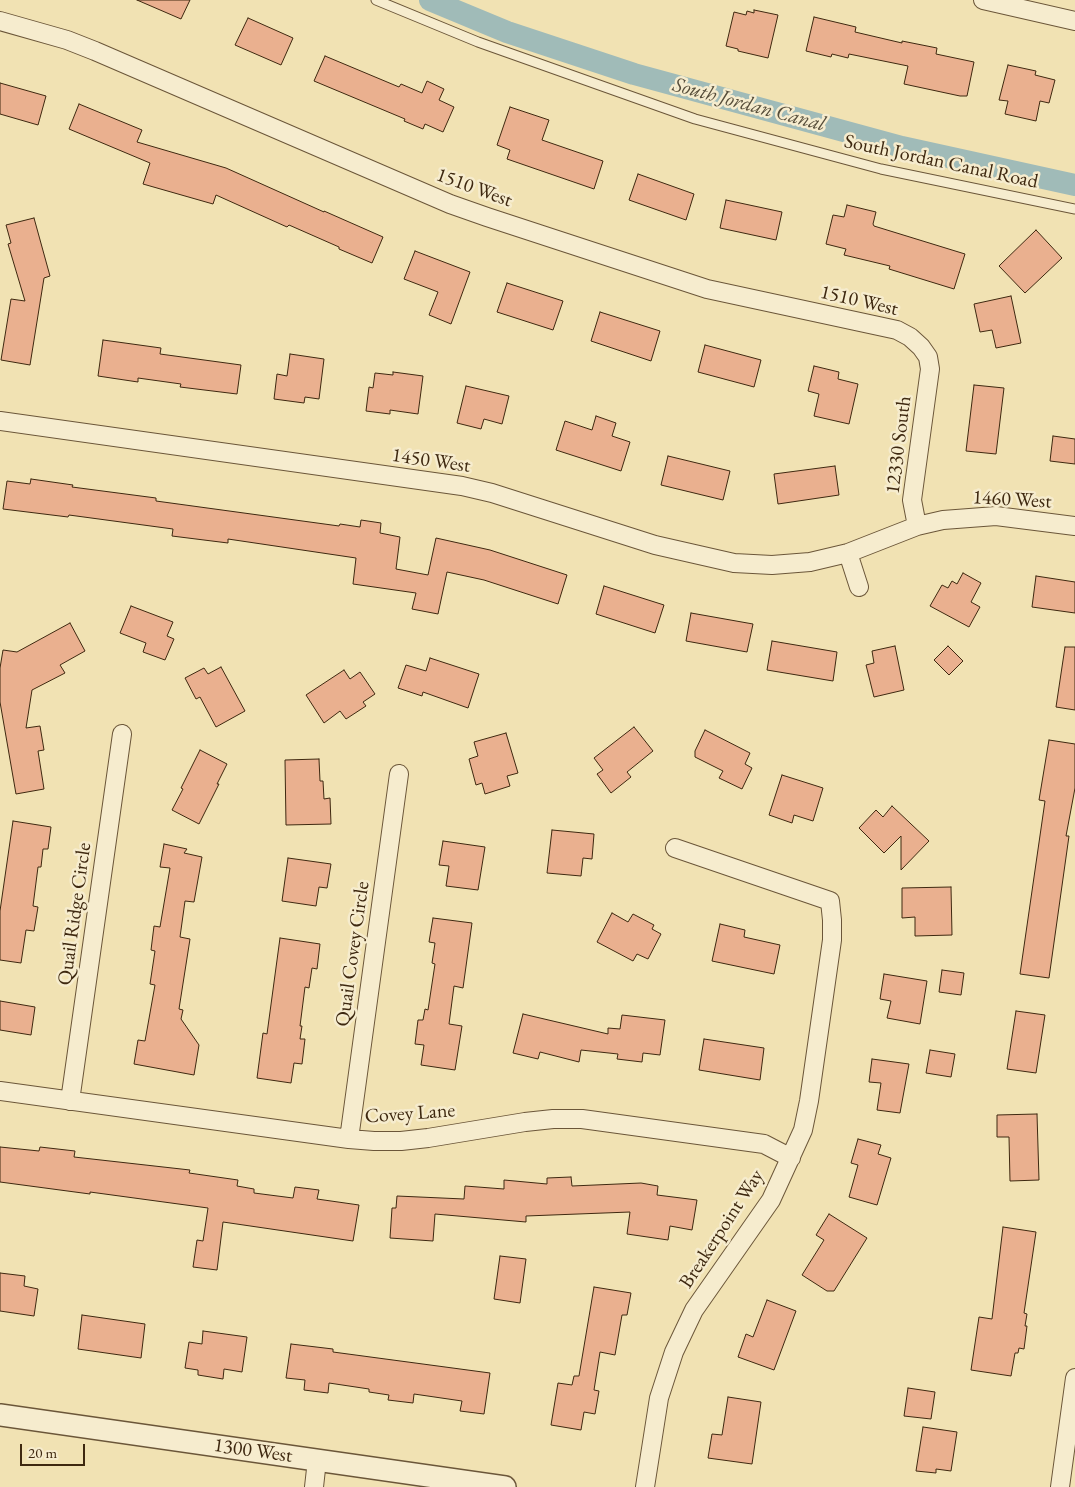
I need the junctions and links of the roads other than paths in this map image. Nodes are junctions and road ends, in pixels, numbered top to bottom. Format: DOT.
graph roads {
  1 [pos="376,0"];
  2 [pos="984,0"];
  3 [pos="0,21"];
  4 [pos="1075,21"];
  5 [pos="1075,209"];
  6 [pos="930,369"];
  7 [pos="0,421"];
  8 [pos="917,526"];
  9 [pos="1075,526"];
  10 [pos="848,553"];
  11 [pos="859,587"];
  12 [pos="122,734"];
  13 [pos="399,774"];
  14 [pos="675,848"];
  15 [pos="0,1091"];
  16 [pos="70,1101"];
  17 [pos="349,1139"];
  18 [pos="791,1158"];
  19 [pos="1075,1378"];
  20 [pos="0,1415"];
  21 [pos="318,1460"];
  22 [pos="314,1487"];
  23 [pos="505,1487"];
  24 [pos="645,1487"];
  25 [pos="1060,1487"];
  1 -- 5 [label="lane, South Jordan Canal Road"];
  2 -- 4 [label="street"];
  3 -- 6 [label="street, 1510 West"];
  6 -- 8 [label="street, 12330 South"];
  7 -- 10 [label="street, 1450 West"];
  8 -- 9 [label="street, 1460 West"];
  8 -- 10 [label="street, 1450 West"];
  10 -- 11 [label="street"];
  12 -- 16 [label="street, Quail Ridge Circle"];
  13 -- 17 [label="street, Quail Covey Circle"];
  14 -- 18 [label="street, Breakerpoint Way"];
  15 -- 16 [label="street, Covey Lane"];
  16 -- 17 [label="street, Covey Lane"];
  17 -- 18 [label="street, Covey Lane"];
  18 -- 24 [label="street, Breakerpoint Way"];
  19 -- 25 [label="street"];
  20 -- 21 [label="street, 1300 West"];
  21 -- 22 [label="street"];
  21 -- 23 [label="street, 1300 West"];
}
